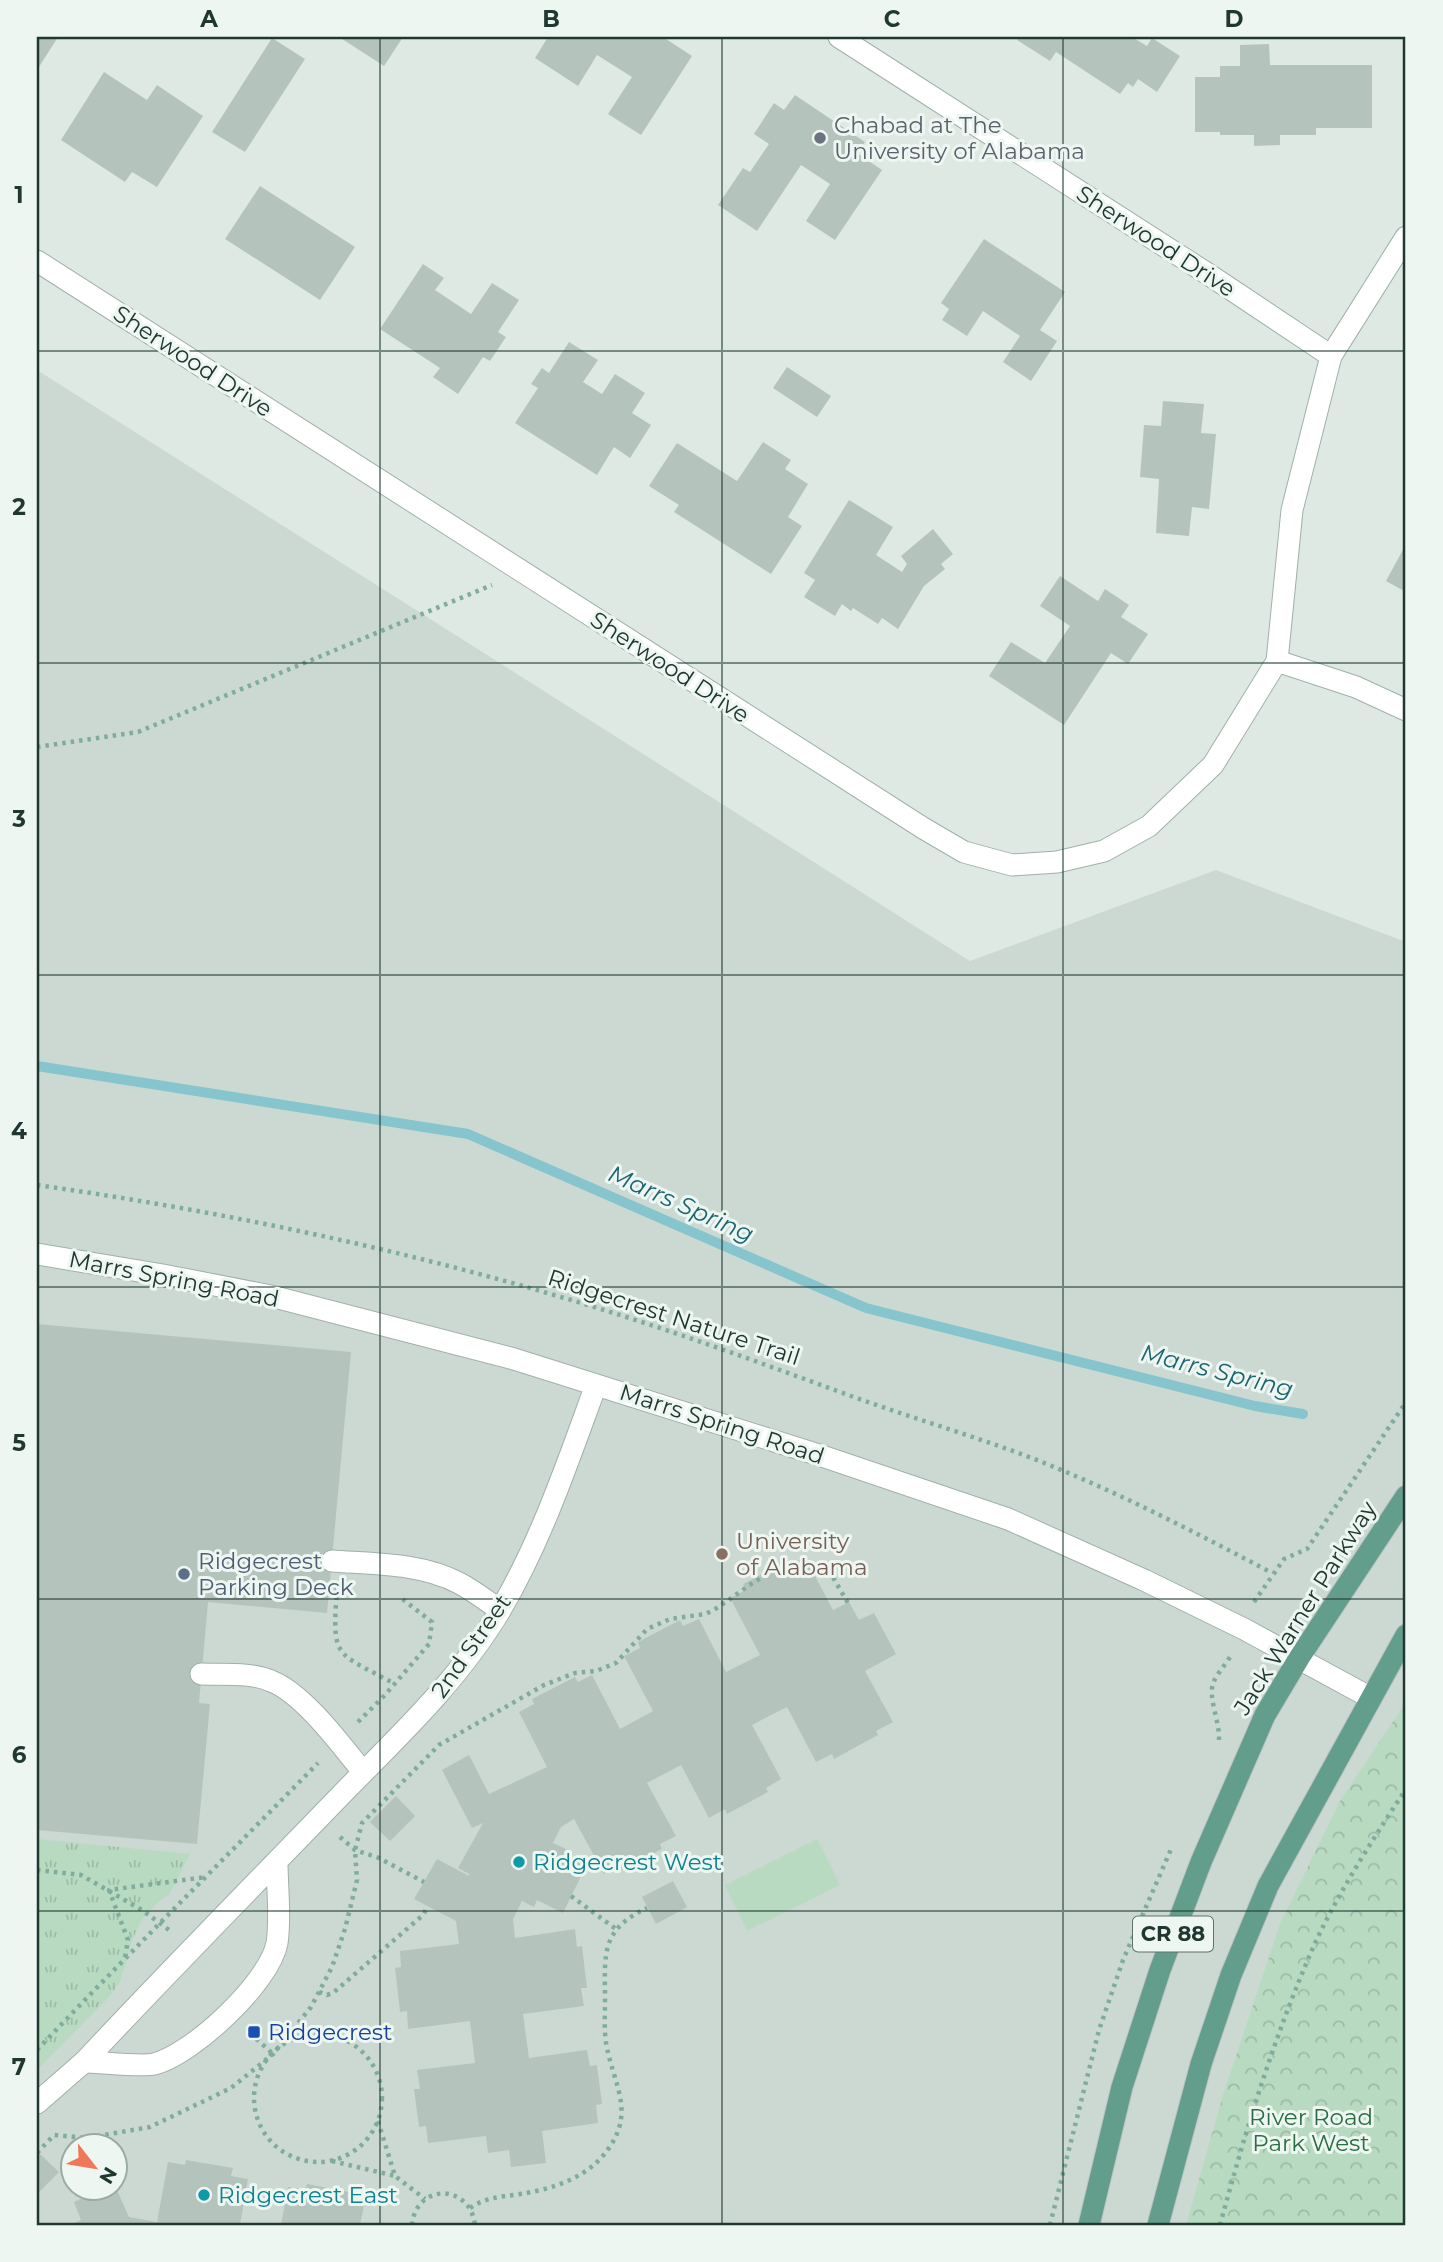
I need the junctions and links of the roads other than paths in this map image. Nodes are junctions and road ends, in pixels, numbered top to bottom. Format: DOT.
graph roads {
  1 [pos="839,37"];
  2 [pos="1406,237"];
  3 [pos="37,261"];
  4 [pos="1331,356"];
  5 [pos="1277,661"];
  6 [pos="1406,710"];
  7 [pos="37,1254"];
  8 [pos="596,1385"];
  9 [pos="1406,1496"];
  10 [pos="332,1561"];
  11 [pos="500,1610"];
  12 [pos="1406,1635"];
  13 [pos="1299,1658"];
  14 [pos="201,1674"];
  15 [pos="1371,1698"];
  16 [pos="363,1772"];
  17 [pos="277,1862"];
  18 [pos="84,2062"];
  19 [pos="37,2103"];
  20 [pos="1089,2225"];
  21 [pos="1158,2225"];
  1 -- 4 [label="street, Sherwood Drive"];
  2 -- 4 [label="street, Sherwood Drive"];
  3 -- 5 [label="street, Sherwood Drive"];
  4 -- 5 [label="street, Sherwood Drive"];
  5 -- 6 [label="street"];
  7 -- 8 [label="street, Marrs Spring Road"];
  8 -- 11 [label="street, 2nd Street"];
  8 -- 13 [label="street, Marrs Spring Road"];
  9 -- 13 [label="main road, Jack Warner Parkway / CR 88"];
  10 -- 11 [label="street"];
  11 -- 16 [label="street, 2nd Street"];
  12 -- 15 [label="main road"];
  13 -- 15 [label="street, Marrs Spring Road"];
  13 -- 20 [label="main road, Jack Warner Parkway / CR 88"];
  14 -- 16 [label="street"];
  15 -- 21 [label="main road"];
  16 -- 17 [label="street, 2nd Street"];
  17 -- 18 [label="street, 2nd Street"];
  17 -- 18 [label="street"];
  18 -- 19 [label="street, 2nd Street"];
}
